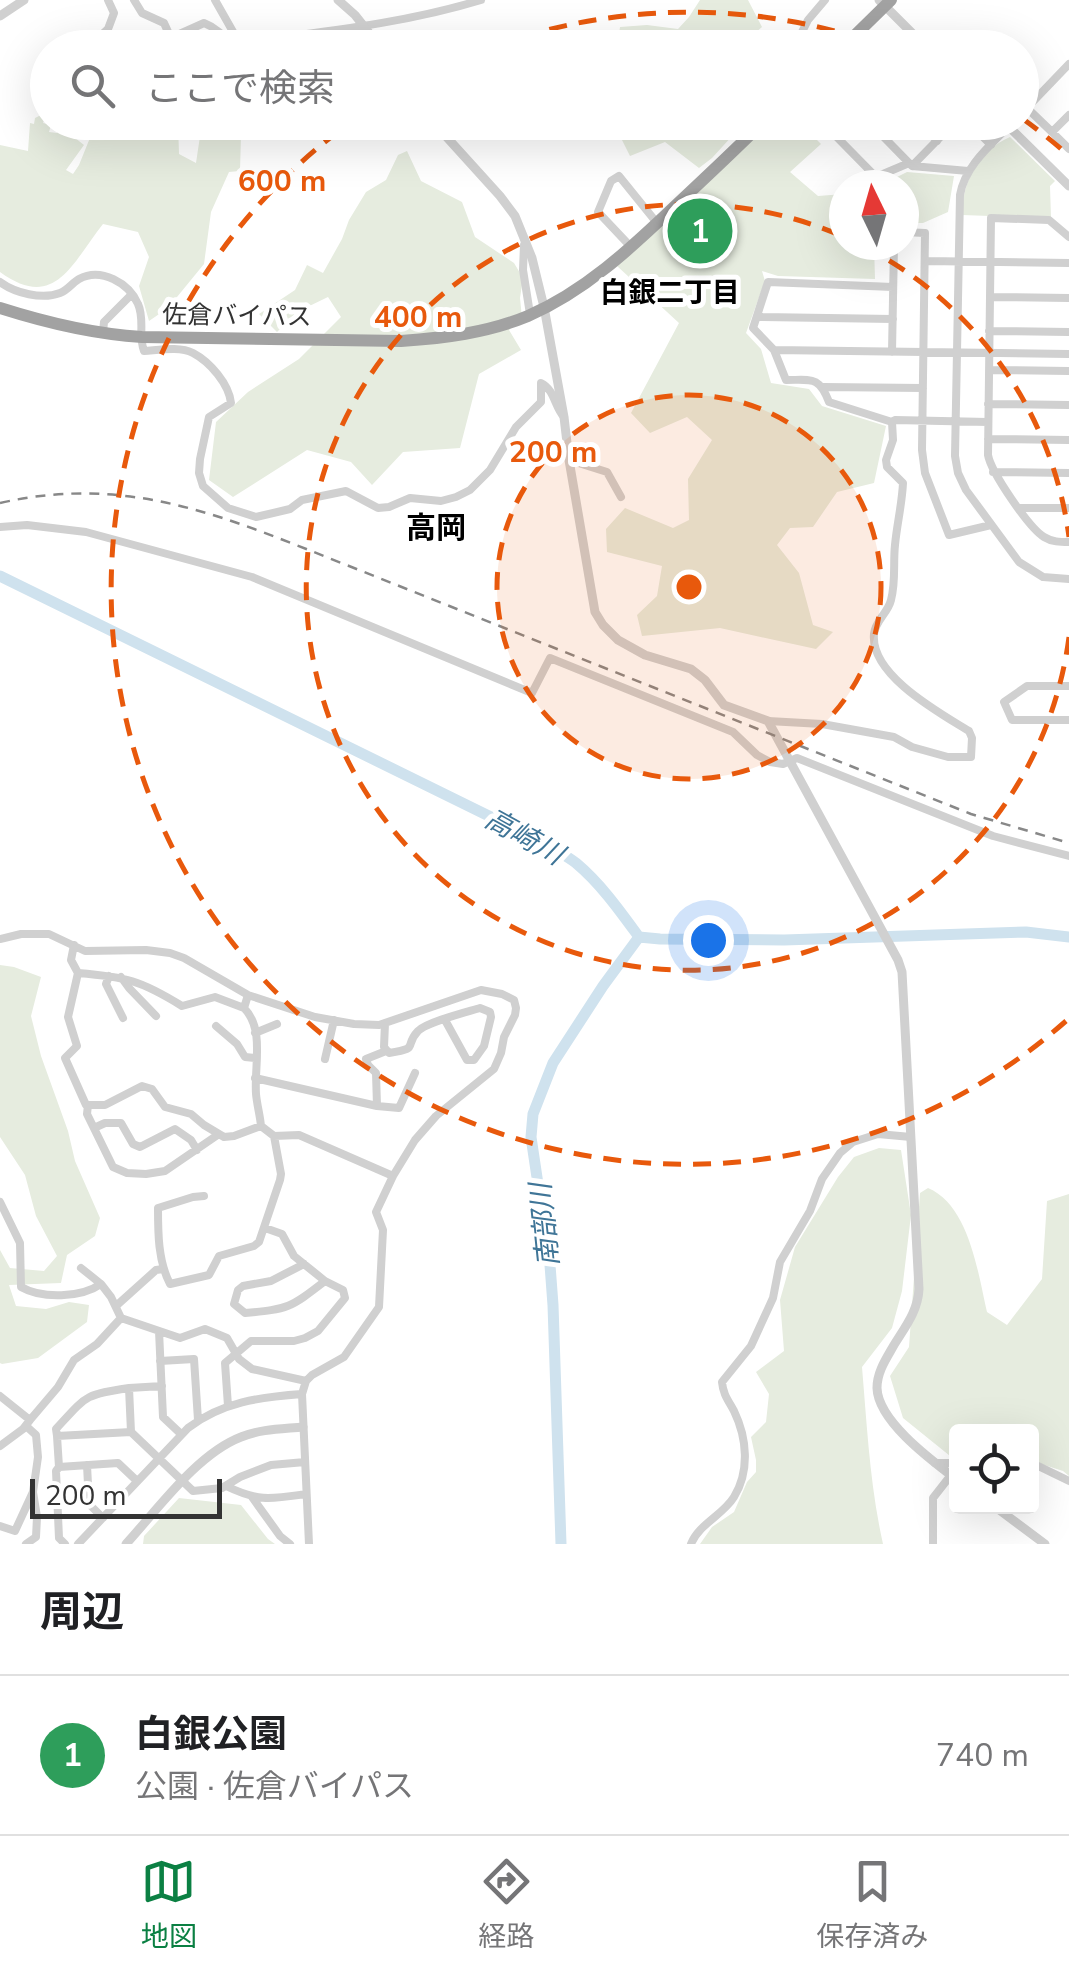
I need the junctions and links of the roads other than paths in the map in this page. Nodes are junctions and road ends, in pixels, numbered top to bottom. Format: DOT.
graph roads {
  1 [pos="24,0"];
  2 [pos="108,0"];
  3 [pos="134,0"];
  4 [pos="214,0"];
  5 [pos="338,0"];
  6 [pos="481,0"];
  7 [pos="825,0"];
  8 [pos="885,2"];
  9 [pos="0,16"];
  10 [pos="365,27"];
  11 [pos="108,30"];
  12 [pos="167,30"];
  13 [pos="189,30"];
  14 [pos="216,30"];
  15 [pos="232,30"];
  16 [pos="342,30"];
  17 [pos="367,30"];
  18 [pos="803,30"];
  19 [pos="859,30"];
  20 [pos="911,30"];
  21 [pos="1069,64"];
  22 [pos="1039,95"];
  23 [pos="1069,115"];
  24 [pos="1039,122"];
  25 [pos="1052,132"];
  26 [pos="449,140"];
  27 [pos="744,140"];
  28 [pos="840,140"];
  29 [pos="887,140"];
  30 [pos="985,140"];
  31 [pos="994,140"];
  32 [pos="1024,140"];
  33 [pos="937,141"];
  34 [pos="990,145"];
  35 [pos="1069,149"];
  36 [pos="911,164"];
  37 [pos="968,171"];
  38 [pos="1069,186"];
  39 [pos="657,223"];
  40 [pos="919,232"];
  41 [pos="525,236"];
  42 [pos="1069,237"];
  43 [pos="631,247"];
  44 [pos="894,260"];
  45 [pos="925,261"];
  46 [pos="958,262"];
  47 [pos="990,262"];
  48 [pos="1069,263"];
  49 [pos="0,283"];
  50 [pos="893,287"];
  51 [pos="132,294"];
  52 [pos="990,296"];
  53 [pos="1069,298"];
  54 [pos="544,307"];
  55 [pos="0,308"];
  56 [pos="530,314"];
  57 [pos="757,318"];
  58 [pos="893,319"];
  59 [pos="989,332"];
  60 [pos="1069,332"];
  61 [pos="103,334"];
  62 [pos="142,336"];
  63 [pos="774,350"];
  64 [pos="892,352"];
  65 [pos="924,352"];
  66 [pos="956,352"];
  67 [pos="989,353"];
  68 [pos="1069,354"];
  69 [pos="989,370"];
  70 [pos="1069,370"];
  71 [pos="823,386"];
  72 [pos="923,388"];
  73 [pos="988,404"];
  74 [pos="1069,405"];
  75 [pos="564,416"];
  76 [pos="923,421"];
  77 [pos="956,421"];
  78 [pos="892,422"];
  79 [pos="988,422"];
  80 [pos="988,439"];
  81 [pos="1069,440"];
  82 [pos="569,460"];
  83 [pos="993,472"];
  84 [pos="1069,474"];
  85 [pos="621,496"];
  86 [pos="1019,508"];
  87 [pos="1069,508"];
  88 [pos="991,525"];
  89 [pos="0,527"];
  90 [pos="1069,542"];
  91 [pos="1069,579"];
  92 [pos="1069,686"];
  93 [pos="1069,720"];
  94 [pos="768,721"];
  95 [pos="790,760"];
  96 [pos="1069,856"];
  97 [pos="0,939"];
  98 [pos="74,945"];
  99 [pos="78,973"];
  100 [pos="109,976"];
  101 [pos="121,977"];
  102 [pos="248,995"];
  103 [pos="244,1008"];
  104 [pos="156,1016"];
  105 [pos="123,1018"];
  106 [pos="334,1020"];
  107 [pos="444,1020"];
  108 [pos="385,1023"];
  109 [pos="276,1024"];
  110 [pos="216,1026"];
  111 [pos="255,1033"];
  112 [pos="386,1050"];
  113 [pos="256,1058"];
  114 [pos="325,1058"];
  115 [pos="415,1074"];
  116 [pos="255,1078"];
  117 [pos="88,1104"];
  118 [pos="377,1106"];
  119 [pos="261,1126"];
  120 [pos="94,1128"];
  121 [pos="219,1134"];
  122 [pos="274,1136"];
  123 [pos="911,1138"];
  124 [pos="197,1150"];
  125 [pos="393,1176"];
  126 [pos="204,1196"];
  127 [pos="0,1202"];
  128 [pos="265,1228"];
  129 [pos="304,1264"];
  130 [pos="81,1268"];
  131 [pos="162,1269"];
  132 [pos="325,1281"];
  133 [pos="101,1284"];
  134 [pos="116,1306"];
  135 [pos="121,1318"];
  136 [pos="158,1331"];
  137 [pos="236,1354"];
  138 [pos="160,1361"];
  139 [pos="306,1380"];
  140 [pos="162,1386"];
  141 [pos="129,1388"];
  142 [pos="302,1394"];
  143 [pos="0,1396"];
  144 [pos="228,1406"];
  145 [pos="198,1420"];
  146 [pos="28,1422"];
  147 [pos="303,1428"];
  148 [pos="132,1432"];
  149 [pos="182,1434"];
  150 [pos="57,1436"];
  151 [pos="0,1446"];
  152 [pos="160,1457"];
  153 [pos="305,1462"];
  154 [pos="935,1462"];
  155 [pos="949,1463"];
  156 [pos="87,1465"];
  157 [pos="58,1467"];
  158 [pos="1039,1467"];
  159 [pos="949,1473"];
  160 [pos="1069,1480"];
  161 [pos="137,1481"];
  162 [pos="183,1481"];
  163 [pos="949,1482"];
  164 [pos="226,1486"];
  165 [pos="33,1492"];
  166 [pos="306,1494"];
  167 [pos="252,1497"];
  168 [pos="1005,1514"];
  169 [pos="103,1518"];
  170 [pos="0,1526"];
  171 [pos="26,1544"];
  172 [pos="64,1544"];
  173 [pos="78,1544"];
  174 [pos="126,1544"];
  175 [pos="290,1544"];
  176 [pos="309,1544"];
  177 [pos="691,1544"];
  178 [pos="933,1544"];
  179 [pos="1045,1544"];
  1 -- 9 [label="street"];
  2 -- 11 [label="street"];
  3 -- 12 [label="street"];
  4 -- 15 [label="street"];
  5 -- 10 [label="street"];
  6 -- 10 [label="street"];
  7 -- 18 [label="street"];
  8 -- 19 [label="highway"];
  8 -- 20 [label="street"];
  10 -- 16 [label="street"];
  10 -- 17 [label="street"];
  13 -- 14 [label="street"];
  21 -- 22 [label="street"];
  23 -- 25 [label="street"];
  24 -- 25 [label="street"];
  25 -- 35 [label="street"];
  26 -- 41 [label="street"];
  27 -- 39 [label="highway, 佐倉バイパス"];
  28 -- 36 [label="street"];
  29 -- 36 [label="street"];
  30 -- 34 [label="street"];
  31 -- 34 [label="street"];
  32 -- 38 [label="street"];
  33 -- 36 [label="street"];
  34 -- 37 [label="street"];
  36 -- 37 [label="street"];
  37 -- 46 [label="street"];
  39 -- 43 [label="highway, 佐倉バイパス"];
  39 -- 43 [label="street"];
  40 -- 45 [label="street"];
  41 -- 54 [label="street"];
  41 -- 56 [label="street"];
  42 -- 47 [label="street"];
  43 -- 54 [label="highway, 佐倉バイパス"];
  44 -- 50 [label="street"];
  45 -- 46 [label="street"];
  45 -- 65 [label="street"];
  46 -- 47 [label="street"];
  46 -- 66 [label="street"];
  47 -- 48 [label="street"];
  47 -- 52 [label="street"];
  49 -- 51 [label="street"];
  50 -- 57 [label="street"];
  50 -- 58 [label="street"];
  51 -- 61 [label="street"];
  51 -- 62 [label="street"];
  52 -- 53 [label="street"];
  52 -- 59 [label="street"];
  54 -- 56 [label="highway, 佐倉バイパス"];
  54 -- 75 [label="street"];
  55 -- 61 [label="highway, 佐倉バイパス"];
  56 -- 62 [label="highway, 佐倉バイパス"];
  57 -- 58 [label="street"];
  57 -- 63 [label="street"];
  58 -- 64 [label="street"];
  59 -- 60 [label="street"];
  59 -- 67 [label="street"];
  61 -- 62 [label="highway, 佐倉バイパス"];
  62 -- 75 [label="street"];
  63 -- 64 [label="street"];
  63 -- 71 [label="street"];
  64 -- 65 [label="street"];
  65 -- 66 [label="street"];
  65 -- 72 [label="street"];
  66 -- 67 [label="street"];
  66 -- 77 [label="street"];
  67 -- 68 [label="street"];
  67 -- 69 [label="street"];
  69 -- 70 [label="street"];
  69 -- 73 [label="street"];
  71 -- 72 [label="street"];
  71 -- 78 [label="street"];
  72 -- 76 [label="street"];
  73 -- 74 [label="street"];
  73 -- 79 [label="street"];
  75 -- 82 [label="street"];
  76 -- 77 [label="street"];
  76 -- 78 [label="street"];
  76 -- 88 [label="street"];
  77 -- 79 [label="street"];
  77 -- 88 [label="street"];
  78 -- 94 [label="street"];
  79 -- 80 [label="street"];
  80 -- 81 [label="street"];
  80 -- 83 [label="street"];
  82 -- 85 [label="street"];
  82 -- 94 [label="street"];
  83 -- 84 [label="street"];
  83 -- 86 [label="street"];
  86 -- 87 [label="street"];
  86 -- 90 [label="street"];
  88 -- 91 [label="street"];
  89 -- 95 [label="street"];
  92 -- 93 [label="street"];
  94 -- 95 [label="street"];
  95 -- 96 [label="street"];
  95 -- 123 [label="street"];
  97 -- 98 [label="street"];
  98 -- 99 [label="street"];
  98 -- 102 [label="street"];
  99 -- 100 [label="street"];
  99 -- 117 [label="street"];
  100 -- 101 [label="street"];
  100 -- 105 [label="street"];
  101 -- 103 [label="street"];
  101 -- 104 [label="street"];
  102 -- 103 [label="street"];
  102 -- 106 [label="street"];
  103 -- 111 [label="street"];
  106 -- 108 [label="street"];
  106 -- 114 [label="street"];
  107 -- 107 [label="street"];
  107 -- 112 [label="street"];
  108 -- 112 [label="street"];
  108 -- 125 [label="street"];
  109 -- 111 [label="street"];
  110 -- 113 [label="street"];
  111 -- 113 [label="street"];
  112 -- 118 [label="street"];
  113 -- 116 [label="street"];
  115 -- 118 [label="street"];
  116 -- 118 [label="street"];
  116 -- 119 [label="street"];
  117 -- 120 [label="street"];
  117 -- 121 [label="street"];
  119 -- 121 [label="street"];
  119 -- 122 [label="street"];
  120 -- 124 [label="street"];
  120 -- 124 [label="street"];
  121 -- 124 [label="street"];
  122 -- 125 [label="street"];
  122 -- 128 [label="street"];
  123 -- 154 [label="street"];
  123 -- 177 [label="street"];
  125 -- 139 [label="street"];
  126 -- 131 [label="street"];
  127 -- 133 [label="street"];
  128 -- 129 [label="street"];
  128 -- 131 [label="street"];
  129 -- 132 [label="street"];
  129 -- 132 [label="street"];
  130 -- 133 [label="street"];
  131 -- 134 [label="street"];
  132 -- 137 [label="street"];
  133 -- 134 [label="street"];
  134 -- 135 [label="street"];
  135 -- 136 [label="street"];
  135 -- 146 [label="street"];
  136 -- 137 [label="street"];
  136 -- 138 [label="street"];
  137 -- 139 [label="street"];
  137 -- 144 [label="street"];
  138 -- 140 [label="street"];
  138 -- 145 [label="street"];
  139 -- 142 [label="street"];
  140 -- 141 [label="street"];
  140 -- 149 [label="street"];
  141 -- 148 [label="street"];
  141 -- 150 [label="street"];
  142 -- 144 [label="street"];
  142 -- 147 [label="street"];
  143 -- 146 [label="street"];
  144 -- 145 [label="street"];
  145 -- 149 [label="street"];
  146 -- 151 [label="street"];
  146 -- 165 [label="street"];
  147 -- 153 [label="street"];
  147 -- 162 [label="street"];
  148 -- 150 [label="street"];
  148 -- 152 [label="street"];
  149 -- 152 [label="street"];
  150 -- 157 [label="street"];
  152 -- 161 [label="street"];
  152 -- 162 [label="street"];
  153 -- 164 [label="street"];
  153 -- 166 [label="street"];
  154 -- 155 [label="street"];
  154 -- 159 [label="street"];
  156 -- 157 [label="street"];
  156 -- 161 [label="street"];
  156 -- 169 [label="street"];
  157 -- 172 [label="street"];
  158 -- 160 [label="street"];
  161 -- 169 [label="street"];
  162 -- 164 [label="street"];
  162 -- 174 [label="street"];
  163 -- 178 [label="street"];
  164 -- 167 [label="street"];
  165 -- 170 [label="street"];
  165 -- 171 [label="street"];
  166 -- 167 [label="street"];
  166 -- 176 [label="street"];
  167 -- 175 [label="street"];
  168 -- 179 [label="street"];
  169 -- 173 [label="street"];
}
